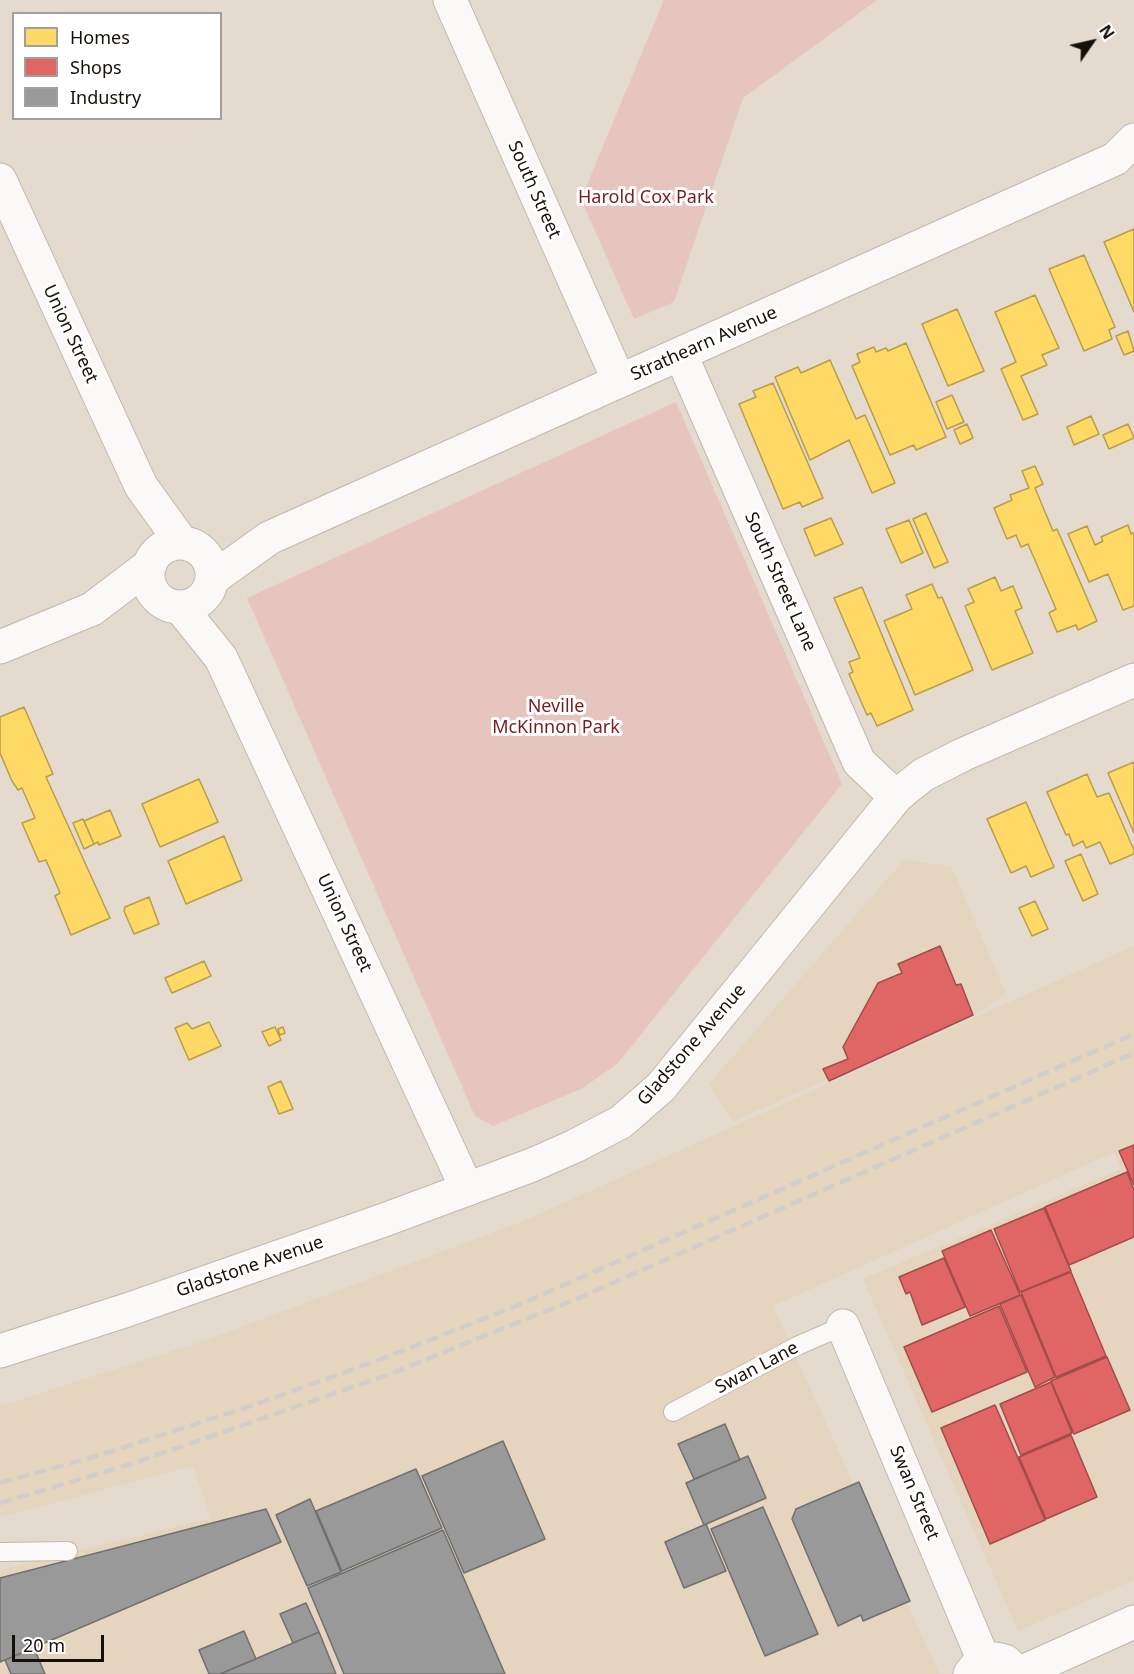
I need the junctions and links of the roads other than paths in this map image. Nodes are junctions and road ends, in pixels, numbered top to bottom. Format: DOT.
graph roads {
  1 [pos="450,0"];
  2 [pos="1134,140"];
  3 [pos="0,180"];
  4 [pos="681,355"];
  5 [pos="619,381"];
  6 [pos="141,486"];
  7 [pos="269,538"];
  8 [pos="190,545"];
  9 [pos="151,563"];
  10 [pos="210,584"];
  11 [pos="172,605"];
  12 [pos="92,609"];
  13 [pos="0,647"];
  14 [pos="221,658"];
  15 [pos="1134,680"];
  16 [pos="896,797"];
  17 [pos="466,1190"];
  18 [pos="843,1326"];
  19 [pos="0,1351"];
  20 [pos="673,1412"];
  21 [pos="68,1551"];
  22 [pos="0,1552"];
  23 [pos="1134,1622"];
  24 [pos="977,1667"];
  25 [pos="1018,1674"];
  1 -- 5 [label="street, South Street"];
  2 -- 4 [label="street, Strathearn Avenue"];
  3 -- 6 [label="street, Union Street"];
  4 -- 5 [label="street, Strathearn Avenue"];
  4 -- 16 [label="street, South Street Lane"];
  5 -- 7 [label="street, Strathearn Avenue"];
  6 -- 8 [label="street, Union Street"];
  6 -- 9 [label="street, Union Street"];
  7 -- 8 [label="street, Strathearn Avenue"];
  7 -- 10 [label="street, Strathearn Avenue"];
  8 -- 9 [label="street"];
  8 -- 10 [label="street"];
  9 -- 11 [label="street"];
  9 -- 12 [label="street"];
  10 -- 11 [label="street"];
  10 -- 14 [label="street, Union Street"];
  11 -- 12 [label="street"];
  11 -- 14 [label="street, Union Street"];
  12 -- 13 [label="street"];
  14 -- 17 [label="street, Union Street"];
  15 -- 16 [label="street, Gladstone Avenue"];
  16 -- 17 [label="street, Gladstone Avenue"];
  17 -- 19 [label="street, Gladstone Avenue"];
  18 -- 20 [label="lane, Swan Lane"];
  18 -- 24 [label="street, Swan Street"];
  21 -- 22 [label="lane"];
  23 -- 25 [label="street"];
  24 -- 25 [label="street"];
}
